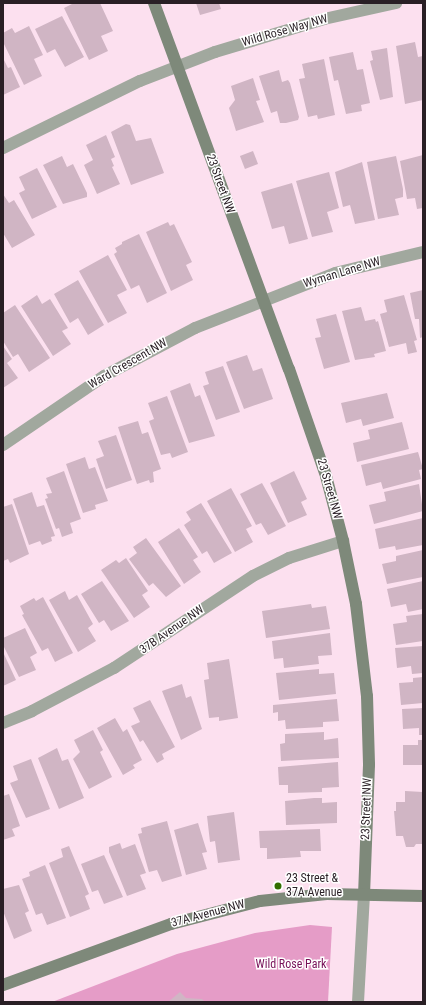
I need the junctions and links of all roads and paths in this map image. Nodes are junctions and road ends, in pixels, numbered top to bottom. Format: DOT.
graph roads {
  1 [pos="154,3"];
  2 [pos="396,3"];
  3 [pos="177,66"];
  4 [pos="3,148"];
  5 [pos="423,252"];
  6 [pos="262,299"];
  7 [pos="3,445"];
  8 [pos="343,541"];
  9 [pos="3,724"];
  10 [pos="364,894"];
  11 [pos="423,896"];
  12 [pos="3,985"];
  13 [pos="358,1002"];
  1 -- 3 [label="street, 23 Street NW"];
  2 -- 3 [label="street, Wild Rose Way NW"];
  3 -- 4 [label="street"];
  3 -- 6 [label="street, 23 Street NW"];
  5 -- 6 [label="street, Wyman Lane NW"];
  6 -- 7 [label="street, Ward Crescent NW"];
  6 -- 8 [label="street, 23 Street NW"];
  8 -- 9 [label="street, 37B Avenue NW"];
  8 -- 10 [label="street, 23 Street NW"];
  10 -- 11 [label="street, 37A Avenue NW"];
  10 -- 12 [label="street, 37A Avenue NW"];
  10 -- 13 [label="street, 23 Street NW"];
}
